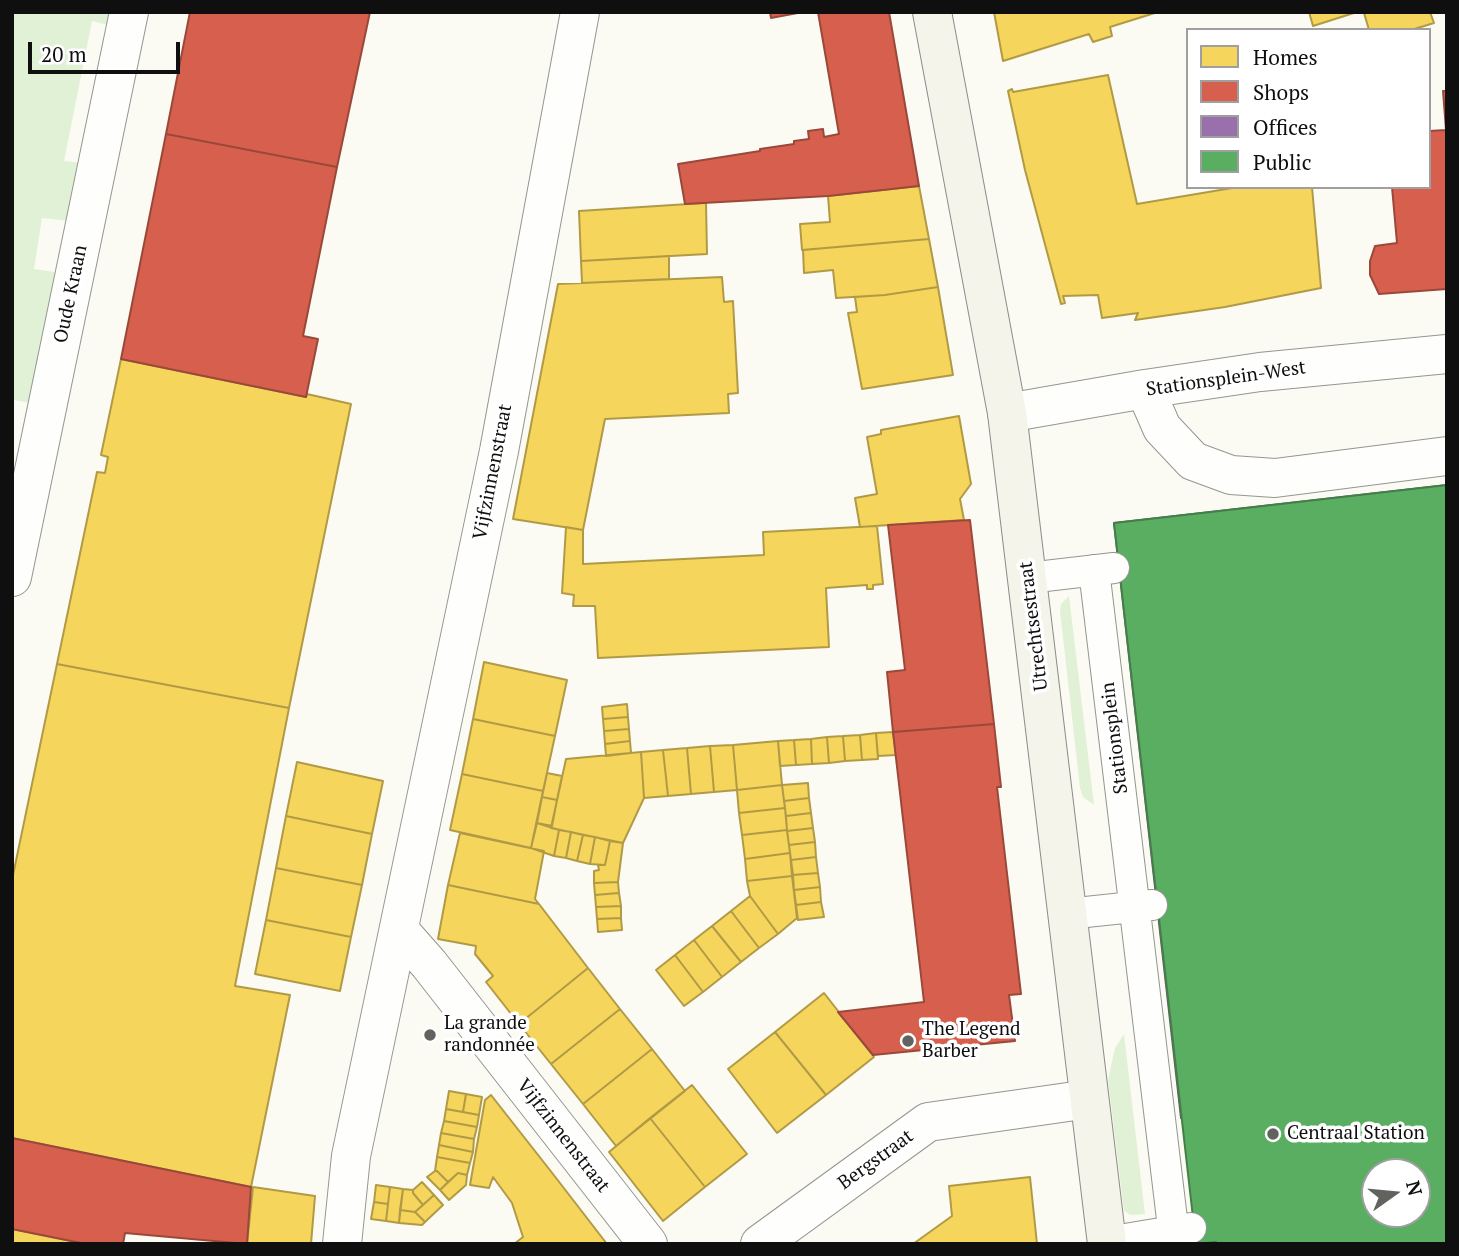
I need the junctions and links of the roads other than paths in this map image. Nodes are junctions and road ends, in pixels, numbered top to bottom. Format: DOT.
graph roads {
  1 [pos="129,12"];
  2 [pos="580,12"];
  3 [pos="932,12"];
  4 [pos="1447,354"];
  5 [pos="1145,389"];
  6 [pos="1007,413"];
  7 [pos="1447,456"];
  8 [pos="12,577"];
  9 [pos="1028,578"];
  10 [pos="1144,906"];
  11 [pos="1068,914"];
  12 [pos="399,930"];
  13 [pos="1089,1099"];
  14 [pos="1180,1234"];
  15 [pos="1107,1243"];
  16 [pos="342,1244"];
  17 [pos="648,1244"];
  18 [pos="760,1244"];
  1 -- 8 [label="street, Oude Kraan"];
  2 -- 12 [label="street, Vijfzinnenstraat"];
  3 -- 6 [label="street, Utrechtsestraat"];
  4 -- 5 [label="street, Stationsplein-West"];
  5 -- 6 [label="street, Stationsplein-West"];
  5 -- 7 [label="street"];
  6 -- 9 [label="street, Utrechtsestraat"];
  9 -- 10 [label="lane, Stationsplein"];
  9 -- 11 [label="street, Utrechtsestraat"];
  10 -- 11 [label="lane"];
  10 -- 14 [label="lane, Stationsplein"];
  11 -- 13 [label="street, Utrechtsestraat"];
  12 -- 16 [label="street, Vijfzinnenstraat"];
  12 -- 17 [label="street, Vijfzinnenstraat"];
  13 -- 15 [label="street, Utrechtsestraat"];
  13 -- 18 [label="street, Bergstraat"];
  14 -- 15 [label="lane, Stationsplein"];
}
